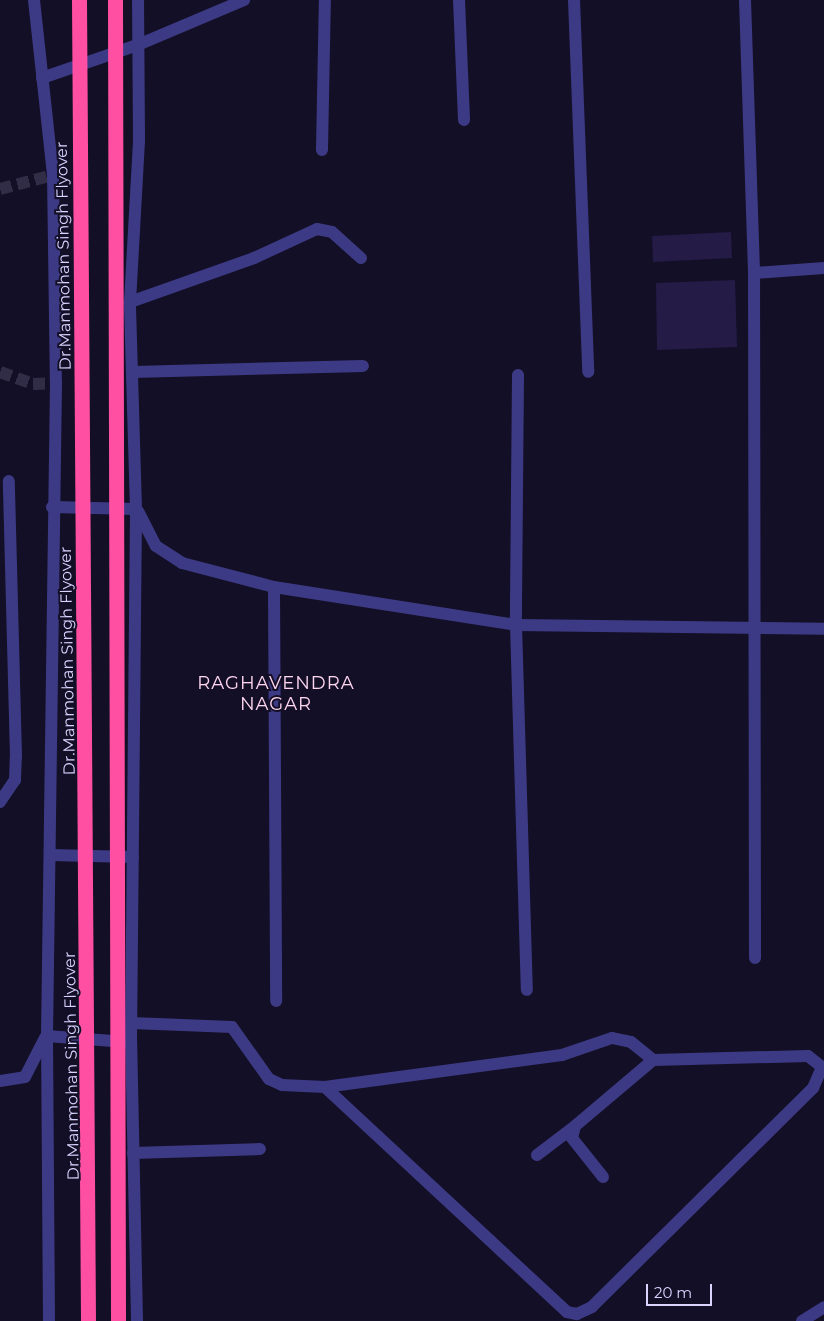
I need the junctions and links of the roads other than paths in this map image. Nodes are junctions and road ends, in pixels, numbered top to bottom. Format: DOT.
graph roads {
  1 [pos="34,0"];
  2 [pos="79,0"];
  3 [pos="115,0"];
  4 [pos="138,0"];
  5 [pos="244,0"];
  6 [pos="325,0"];
  7 [pos="459,0"];
  8 [pos="574,0"];
  9 [pos="745,0"];
  10 [pos="140,44"];
  11 [pos="42,78"];
  12 [pos="464,120"];
  13 [pos="322,150"];
  14 [pos="361,258"];
  15 [pos="824,268"];
  16 [pos="754,273"];
  17 [pos="130,302"];
  18 [pos="363,366"];
  19 [pos="133,372"];
  20 [pos="588,372"];
  21 [pos="518,376"];
  22 [pos="9,481"];
  23 [pos="52,507"];
  24 [pos="136,509"];
  25 [pos="274,587"];
  26 [pos="516,625"];
  27 [pos="824,629"];
  28 [pos="754,630"];
  29 [pos="0,802"];
  30 [pos="50,856"];
  31 [pos="133,857"];
  32 [pos="755,958"];
  33 [pos="528,990"];
  34 [pos="276,1001"];
  35 [pos="132,1023"];
  36 [pos="47,1036"];
  37 [pos="131,1042"];
  38 [pos="653,1060"];
  39 [pos="0,1081"];
  40 [pos="325,1087"];
  41 [pos="575,1126"];
  42 [pos="260,1149"];
  43 [pos="133,1154"];
  44 [pos="537,1155"];
  45 [pos="603,1177"];
  46 [pos="824,1308"];
  47 [pos="49,1321"];
  48 [pos="88,1321"];
  49 [pos="118,1321"];
  50 [pos="137,1321"];
  51 [pos="802,1321"];
  1 -- 11 [label="street"];
  2 -- 48 [label="highway, Dr.Manmohan Singh Flyover, bridge"];
  3 -- 49 [label="highway, bridge"];
  4 -- 10 [label="street"];
  5 -- 10 [label="street"];
  6 -- 13 [label="street"];
  7 -- 12 [label="street"];
  8 -- 20 [label="street"];
  9 -- 16 [label="street"];
  10 -- 11 [label="street"];
  10 -- 17 [label="street"];
  11 -- 23 [label="street"];
  14 -- 17 [label="street"];
  15 -- 16 [label="street"];
  16 -- 28 [label="street"];
  17 -- 19 [label="street"];
  18 -- 19 [label="street"];
  19 -- 24 [label="street"];
  21 -- 26 [label="street"];
  22 -- 29 [label="street"];
  23 -- 24 [label="street"];
  23 -- 30 [label="street"];
  24 -- 25 [label="street"];
  24 -- 31 [label="street"];
  25 -- 26 [label="street"];
  25 -- 34 [label="street"];
  26 -- 28 [label="street"];
  26 -- 33 [label="street"];
  27 -- 28 [label="street"];
  28 -- 32 [label="street"];
  30 -- 31 [label="street"];
  30 -- 36 [label="street"];
  31 -- 35 [label="street"];
  35 -- 37 [label="street"];
  35 -- 40 [label="street"];
  36 -- 37 [label="street"];
  36 -- 39 [label="street"];
  36 -- 47 [label="street"];
  37 -- 43 [label="street"];
  38 -- 40 [label="street"];
  38 -- 40 [label="street"];
  38 -- 41 [label="street"];
  41 -- 44 [label="street"];
  41 -- 45 [label="street"];
  42 -- 43 [label="street"];
  43 -- 50 [label="street"];
  46 -- 51 [label="street"];
}
